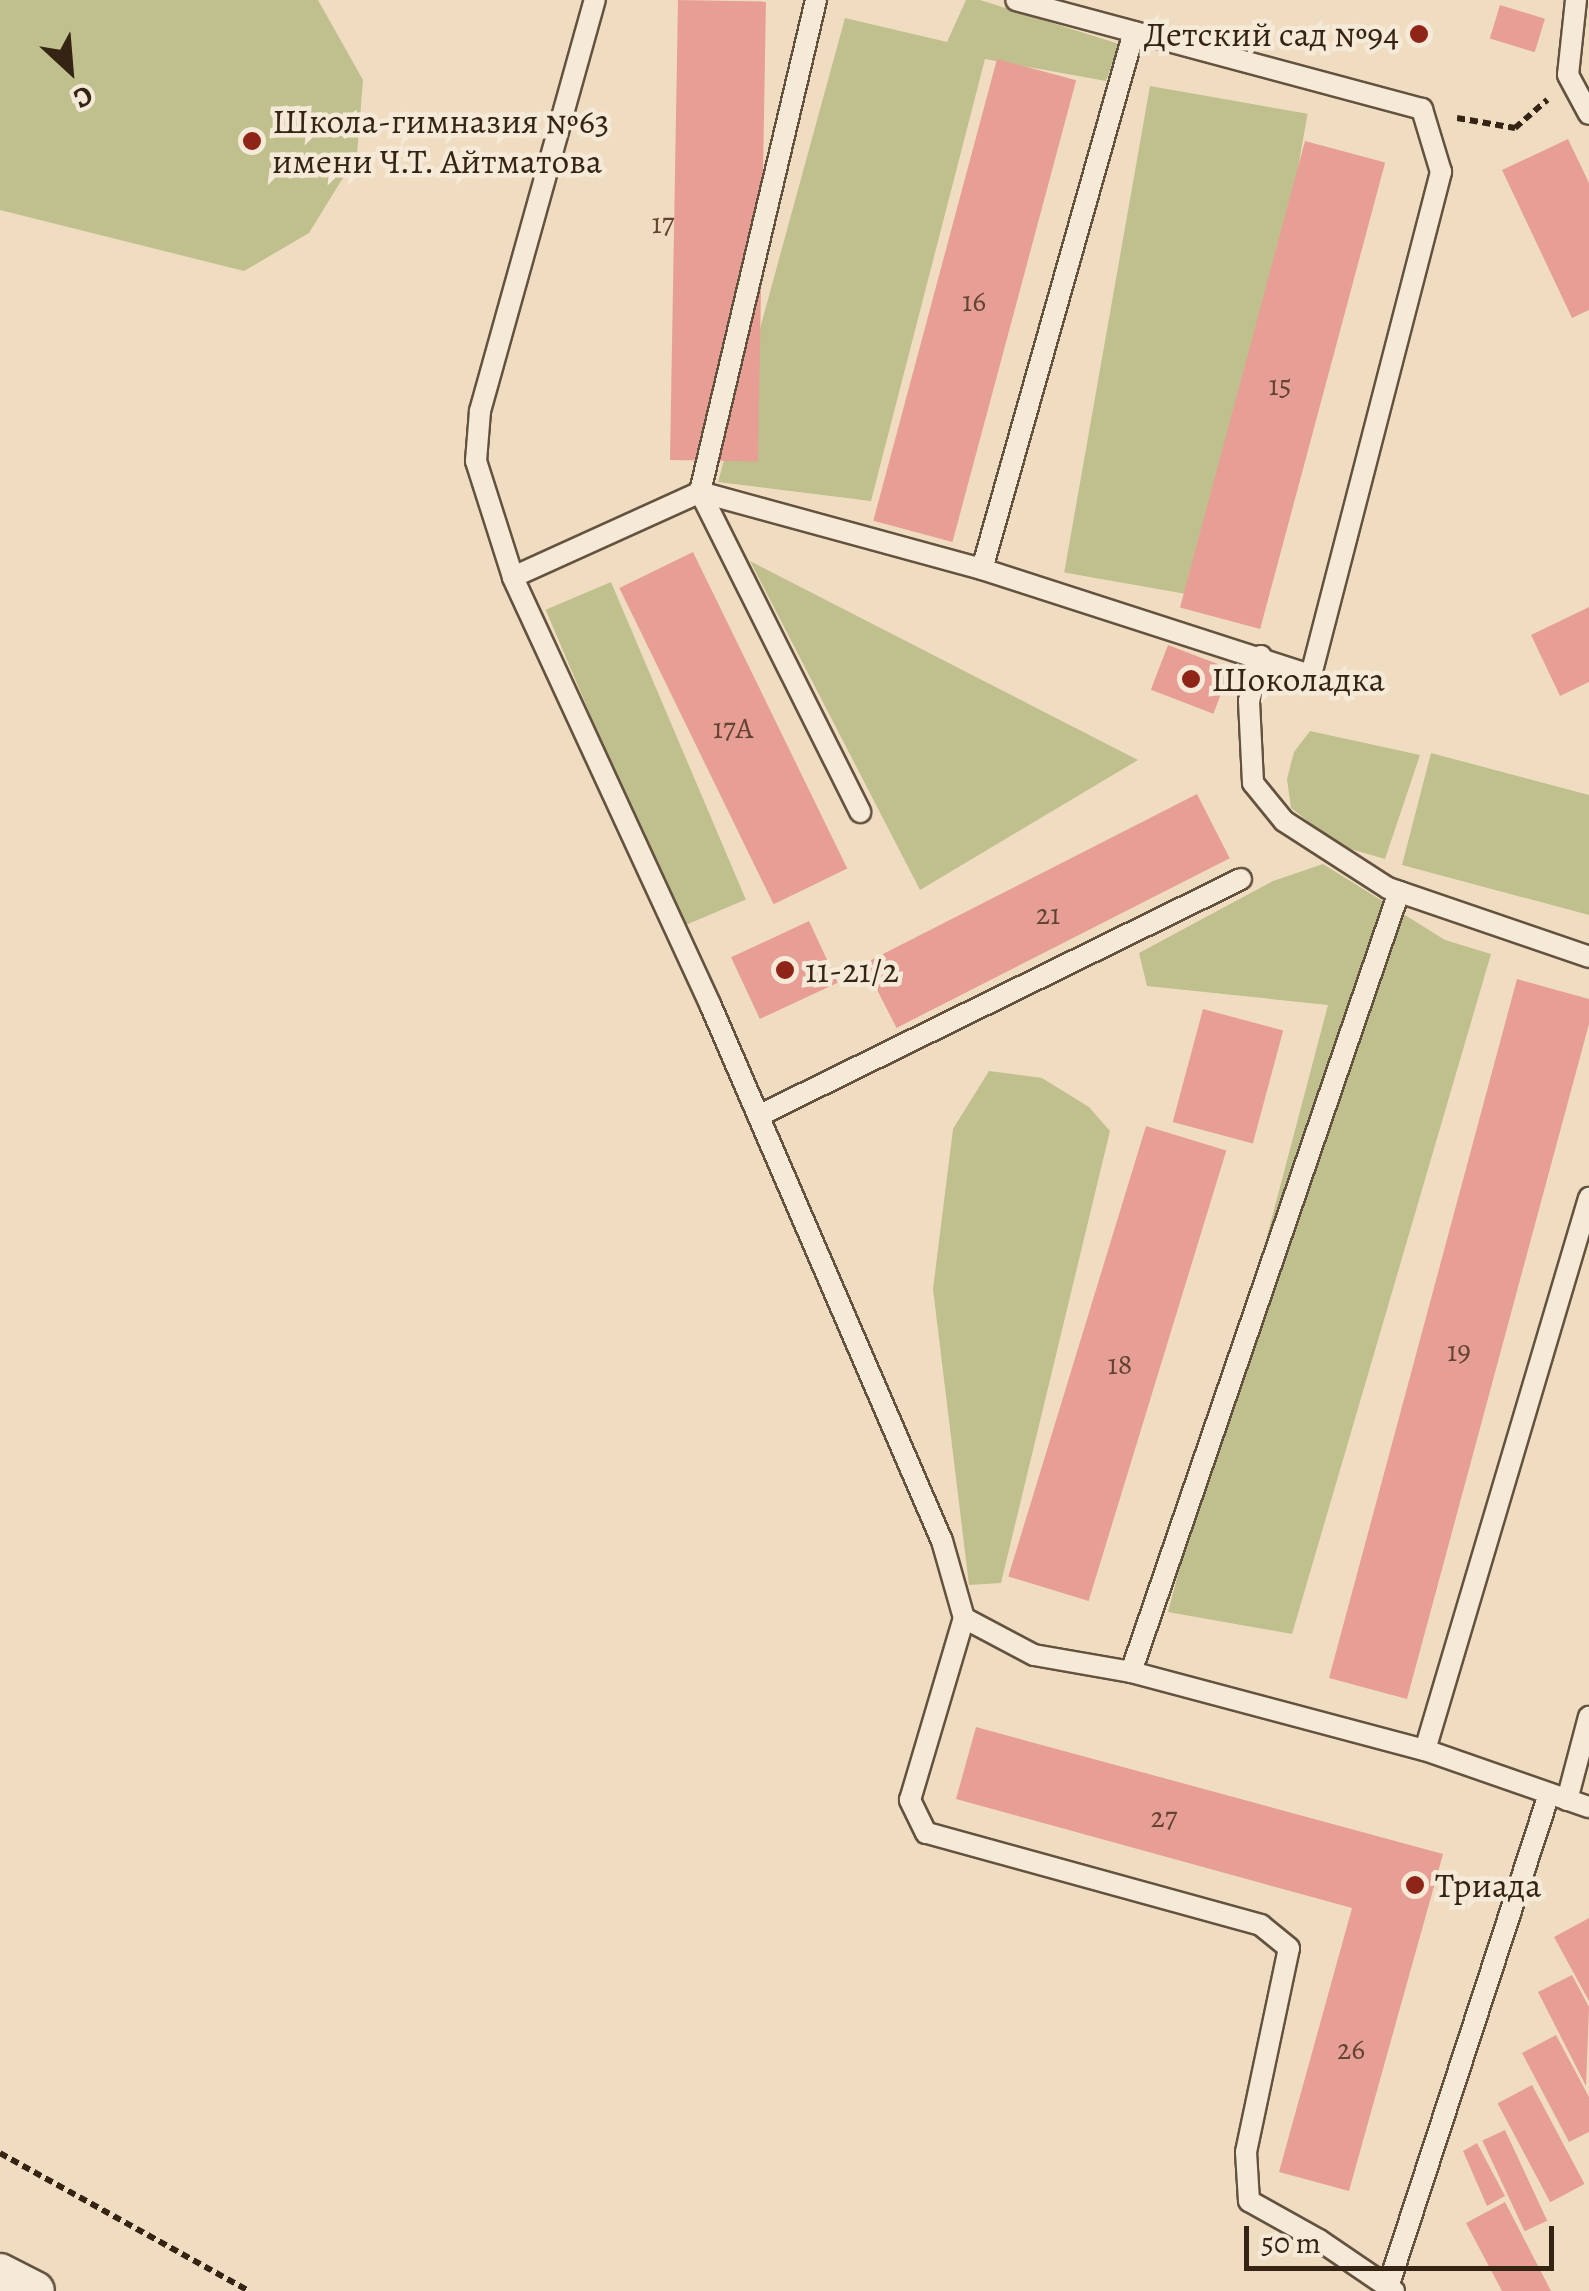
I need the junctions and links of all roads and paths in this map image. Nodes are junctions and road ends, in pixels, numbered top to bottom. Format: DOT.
graph roads {
  1 [pos="595,0"];
  2 [pos="816,0"];
  3 [pos="1016,0"];
  4 [pos="1576,0"];
  5 [pos="1134,32"];
  6 [pos="1544,102"];
  7 [pos="1422,109"];
  8 [pos="1589,114"];
  9 [pos="700,492"];
  10 [pos="982,569"];
  11 [pos="513,577"];
  12 [pos="1261,656"];
  13 [pos="860,812"];
  14 [pos="1241,879"];
  15 [pos="1399,892"];
  16 [pos="1589,957"];
  17 [pos="758,1116"];
  18 [pos="1589,1198"];
  19 [pos="964,1618"];
  20 [pos="1131,1672"];
  21 [pos="1589,1718"];
  22 [pos="1425,1750"];
  23 [pos="1558,1797"];
  24 [pos="1589,1807"];
  25 [pos="0,2153"];
  26 [pos="0,2273"];
  27 [pos="1391,2289"];
  28 [pos="35,2291"];
  29 [pos="249,2291"];
  1 -- 11 [label="lane"];
  2 -- 9 [label="lane"];
  3 -- 5 [label="lane"];
  4 -- 8 [label="lane"];
  5 -- 7 [label="lane"];
  5 -- 10 [label="lane"];
  6 -- 7 [label="path"];
  7 -- 12 [label="lane"];
  9 -- 10 [label="lane"];
  9 -- 11 [label="lane"];
  9 -- 13 [label="lane"];
  10 -- 12 [label="lane"];
  11 -- 17 [label="lane"];
  12 -- 15 [label="lane"];
  14 -- 17 [label="lane"];
  15 -- 16 [label="lane"];
  15 -- 20 [label="lane"];
  17 -- 19 [label="lane"];
  18 -- 22 [label="lane"];
  19 -- 20 [label="lane"];
  19 -- 27 [label="lane"];
  20 -- 22 [label="lane"];
  21 -- 23 [label="lane"];
  22 -- 23 [label="lane"];
  23 -- 24 [label="lane"];
  23 -- 27 [label="lane"];
  25 -- 29 [label="path"];
  26 -- 28 [label="street"];
}
